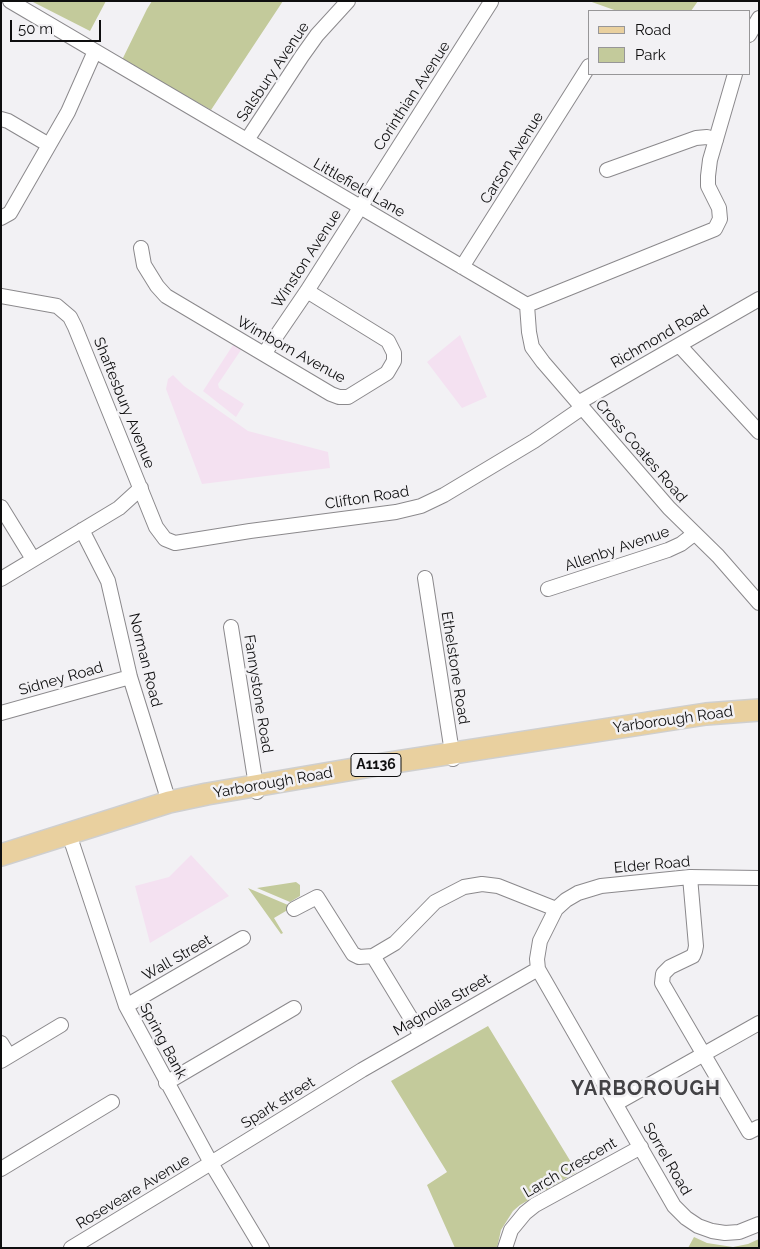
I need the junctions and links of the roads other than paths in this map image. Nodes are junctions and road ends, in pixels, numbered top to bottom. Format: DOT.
graph roads {
  1 [pos="10,1"];
  2 [pos="348,1"];
  3 [pos="491,2"];
  4 [pos="759,18"];
  5 [pos="750,33"];
  6 [pos="95,51"];
  7 [pos="588,68"];
  8 [pos="735,75"];
  9 [pos="1,119"];
  10 [pos="247,140"];
  11 [pos="716,140"];
  12 [pos="49,145"];
  13 [pos="607,170"];
  14 [pos="360,207"];
  15 [pos="1,218"];
  16 [pos="141,248"];
  17 [pos="462,267"];
  18 [pos="307,291"];
  19 [pos="1,296"];
  20 [pos="759,299"];
  21 [pos="528,306"];
  22 [pos="679,345"];
  23 [pos="264,354"];
  24 [pos="580,406"];
  25 [pos="756,425"];
  26 [pos="142,488"];
  27 [pos="1,507"];
  28 [pos="150,511"];
  29 [pos="82,530"];
  30 [pos="694,534"];
  31 [pos="33,559"];
  32 [pos="424,578"];
  33 [pos="1,579"];
  34 [pos="548,589"];
  35 [pos="759,603"];
  36 [pos="231,627"];
  37 [pos="130,677"];
  38 [pos="759,710"];
  39 [pos="1,713"];
  40 [pos="453,758"];
  41 [pos="256,790"];
  42 [pos="168,802"];
  43 [pos="69,834"];
  44 [pos="1,856"];
  45 [pos="690,877"];
  46 [pos="759,878"];
  47 [pos="294,909"];
  48 [pos="556,909"];
  49 [pos="243,938"];
  50 [pos="373,956"];
  51 [pos="538,968"];
  52 [pos="126,1006"];
  53 [pos="294,1008"];
  54 [pos="759,1023"];
  55 [pos="62,1025"];
  56 [pos="421,1035"];
  57 [pos="1,1043"];
  58 [pos="703,1054"];
  59 [pos="5,1059"];
  60 [pos="362,1070"];
  61 [pos="166,1083"];
  62 [pos="112,1102"];
  63 [pos="617,1104"];
  64 [pos="759,1127"];
  65 [pos="641,1147"];
  66 [pos="211,1163"];
  67 [pos="1,1169"];
  68 [pos="759,1224"];
  69 [pos="71,1248"];
  70 [pos="262,1248"];
  71 [pos="505,1248"];
  1 -- 6 [label="street, Littlefield Lane"];
  2 -- 10 [label="street, Salsbury Avenue"];
  3 -- 14 [label="street, Corinthian Avenue"];
  4 -- 5 [label="street"];
  6 -- 10 [label="street, Littlefield Lane"];
  6 -- 12 [label="street"];
  7 -- 17 [label="street, Carson Avenue"];
  8 -- 11 [label="street"];
  9 -- 12 [label="street"];
  10 -- 14 [label="street, Littlefield Lane"];
  11 -- 13 [label="street"];
  11 -- 21 [label="street"];
  12 -- 15 [label="street"];
  14 -- 17 [label="street, Littlefield Lane"];
  14 -- 18 [label="street, Winston Avenue"];
  16 -- 23 [label="street, Wimborn Avenue"];
  17 -- 21 [label="street, Littlefield Lane"];
  18 -- 23 [label="street, Winston Avenue"];
  18 -- 23 [label="street, Wimborn Avenue"];
  19 -- 26 [label="street, Shaftesbury Avenue"];
  20 -- 22 [label="street, Richmond Road"];
  21 -- 24 [label="street, Cross Coates Road"];
  22 -- 24 [label="street, Richmond Road"];
  22 -- 25 [label="street"];
  24 -- 28 [label="street, Clifton Road"];
  24 -- 30 [label="street, Cross Coates Road"];
  26 -- 28 [label="street, Shaftesbury Avenue"];
  26 -- 29 [label="street"];
  27 -- 31 [label="street"];
  29 -- 31 [label="street"];
  29 -- 37 [label="street, Norman Road"];
  30 -- 34 [label="street, Allenby Avenue"];
  30 -- 35 [label="street, Cross Coates Road"];
  31 -- 33 [label="street"];
  32 -- 40 [label="street, Ethelstone Road"];
  36 -- 41 [label="street, Fannystone Road"];
  37 -- 39 [label="street, Sidney Road"];
  37 -- 42 [label="street, Norman Road"];
  38 -- 40 [label="main road, Yarborough Road / A1136"];
  40 -- 41 [label="main road, Yarborough Road / A1136"];
  41 -- 42 [label="main road, Yarborough Road / A1136"];
  42 -- 43 [label="main road, Yarborough Road / A1136"];
  43 -- 44 [label="main road, Yarborough Road / A1136"];
  43 -- 52 [label="street, Spring Bank"];
  45 -- 46 [label="street, Elder Road"];
  45 -- 48 [label="street, Elder Road"];
  45 -- 58 [label="street"];
  47 -- 50 [label="street"];
  48 -- 50 [label="street"];
  48 -- 51 [label="street, Elder Road"];
  49 -- 52 [label="street, Wall Street"];
  50 -- 56 [label="street"];
  51 -- 56 [label="street, Magnolia Street"];
  51 -- 63 [label="street, Sorrel Road"];
  52 -- 61 [label="street, Spring Bank"];
  53 -- 61 [label="street"];
  54 -- 58 [label="street"];
  55 -- 59 [label="street"];
  56 -- 60 [label="street, Magnolia Street"];
  57 -- 59 [label="street"];
  58 -- 63 [label="street"];
  58 -- 64 [label="street"];
  60 -- 66 [label="street, Spark street"];
  61 -- 66 [label="street, Spring Bank"];
  62 -- 67 [label="street"];
  63 -- 65 [label="street, Sorrel Road"];
  65 -- 68 [label="street, Sorrel Road"];
  65 -- 71 [label="street, Larch Crescent"];
  66 -- 69 [label="street, Roseveare Avenue"];
  66 -- 70 [label="street, Spring Bank"];
}
